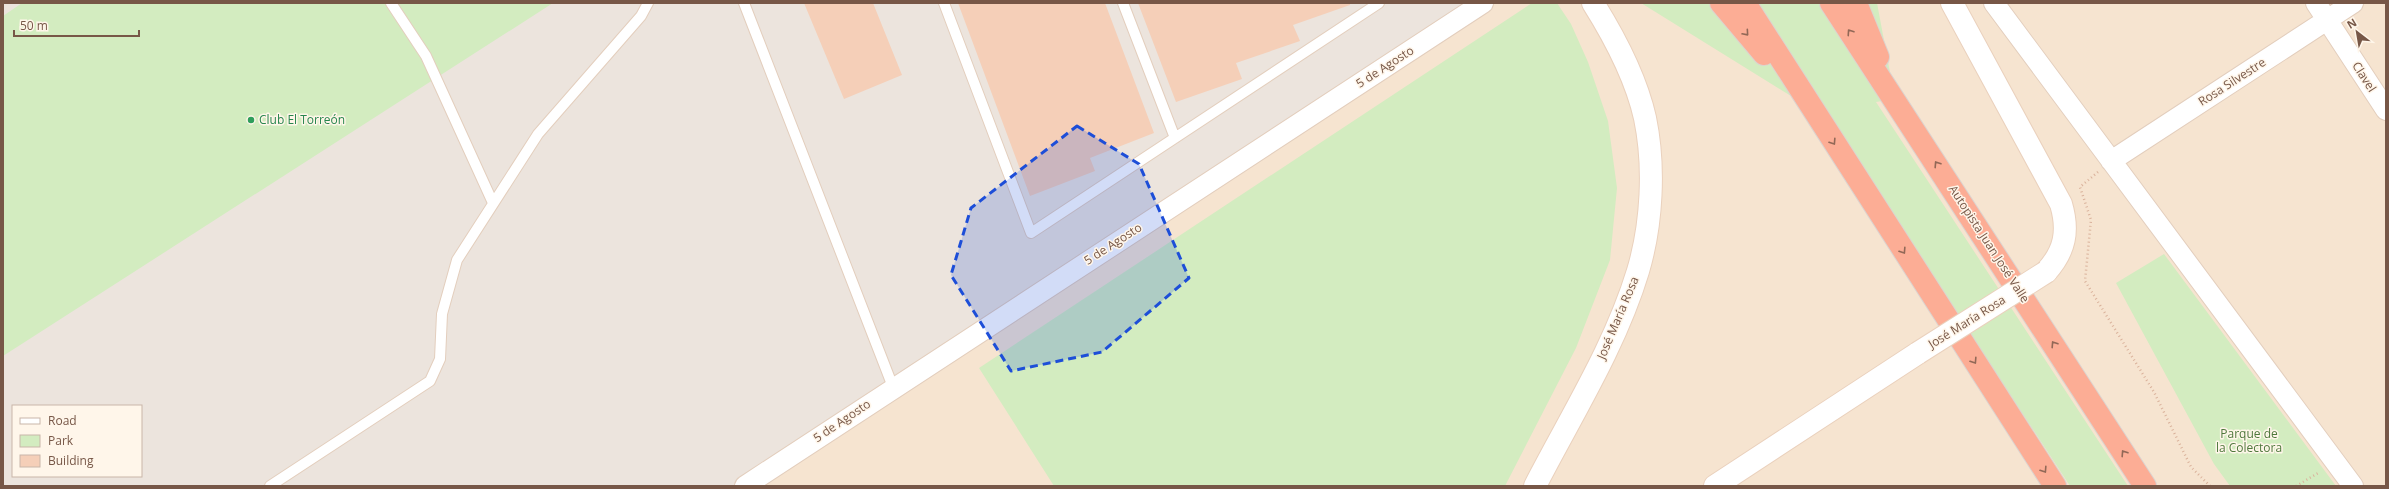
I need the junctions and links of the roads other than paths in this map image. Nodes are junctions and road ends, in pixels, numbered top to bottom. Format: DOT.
graph roads {
  1 [pos="391,3"];
  2 [pos="648,3"];
  3 [pos="744,3"];
  4 [pos="944,3"];
  5 [pos="1123,3"];
  6 [pos="1379,3"];
  7 [pos="1483,3"];
  8 [pos="1593,3"];
  9 [pos="1720,3"];
  10 [pos="1745,3"];
  11 [pos="1831,3"];
  12 [pos="1856,3"];
  13 [pos="1952,3"];
  14 [pos="1994,3"];
  15 [pos="2316,3"];
  16 [pos="2353,3"];
  17 [pos="2327,20"];
  18 [pos="1895,99"];
  19 [pos="1812,109"];
  20 [pos="2386,110"];
  21 [pos="1175,138"];
  22 [pos="2111,161"];
  23 [pos="493,203"];
  24 [pos="893,387"];
  25 [pos="270,486"];
  26 [pos="745,486"];
  27 [pos="1535,486"];
  28 [pos="1715,486"];
  29 [pos="2054,486"];
  30 [pos="2145,486"];
  31 [pos="2354,486"];
  1 -- 23 [label="lane"];
  2 -- 23 [label="lane"];
  3 -- 24 [label="lane"];
  4 -- 21 [label="lane"];
  5 -- 21 [label="lane"];
  6 -- 21 [label="lane"];
  7 -- 24 [label="street, 5 de Agosto"];
  8 -- 27 [label="main road, José María Rosa"];
  9 -- 19 [label="highway, one-way"];
  10 -- 19 [label="highway"];
  18 -- 11 [label="highway, Autopista Juan José Valle, one-way"];
  12 -- 18 [label="highway"];
  13 -- 28 [label="main road, José María Rosa, bridge"];
  14 -- 22 [label="street"];
  15 -- 17 [label="street, Clavel"];
  16 -- 17 [label="street, Rosa Silvestre"];
  17 -- 20 [label="street, Clavel"];
  17 -- 22 [label="street, Rosa Silvestre"];
  30 -- 18 [label="highway, Autopista Juan José Valle, one-way"];
  19 -- 29 [label="highway, one-way"];
  22 -- 31 [label="street"];
  23 -- 25 [label="lane"];
  24 -- 26 [label="street, 5 de Agosto"];
}
